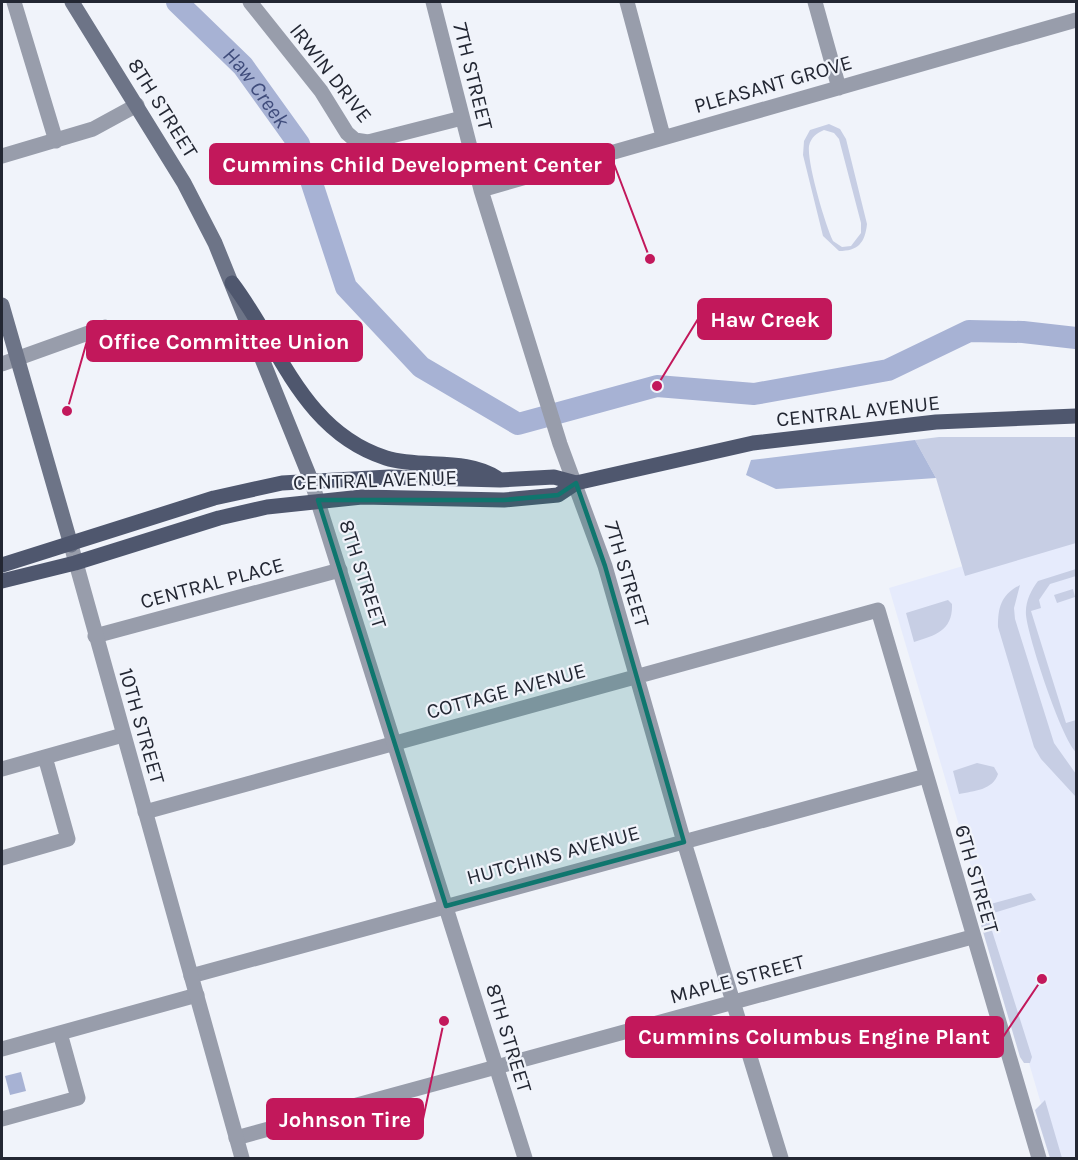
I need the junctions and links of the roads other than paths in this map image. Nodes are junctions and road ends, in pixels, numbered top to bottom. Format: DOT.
graph roads {
  1 [pos="14,2"];
  2 [pos="72,2"];
  3 [pos="250,2"];
  4 [pos="433,2"];
  5 [pos="627,2"];
  6 [pos="815,2"];
  7 [pos="1077,20"];
  8 [pos="839,88"];
  9 [pos="137,105"];
  10 [pos="462,118"];
  11 [pos="663,136"];
  12 [pos="56,141"];
  13 [pos="2,156"];
  14 [pos="481,190"];
  15 [pos="232,283"];
  16 [pos="2,305"];
  17 [pos="105,327"];
  18 [pos="17,360"];
  19 [pos="2,364"];
  20 [pos="1077,416"];
  21 [pos="311,480"];
  22 [pos="500,480"];
  23 [pos="576,483"];
  24 [pos="318,501"];
  25 [pos="71,545"];
  26 [pos="75,563"];
  27 [pos="2,565"];
  28 [pos="340,570"];
  29 [pos="2,581"];
  30 [pos="878,610"];
  31 [pos="95,636"];
  32 [pos="636,677"];
  33 [pos="123,735"];
  34 [pos="395,743"];
  35 [pos="45,757"];
  36 [pos="2,769"];
  37 [pos="926,776"];
  38 [pos="145,812"];
  39 [pos="684,842"];
  40 [pos="2,858"];
  41 [pos="446,906"];
  42 [pos="972,937"];
  43 [pos="191,976"];
  44 [pos="196,995"];
  45 [pos="733,1002"];
  46 [pos="60,1033"];
  47 [pos="2,1049"];
  48 [pos="496,1066"];
  49 [pos="2,1119"];
  50 [pos="236,1138"];
  51 [pos="242,1158"];
  52 [pos="525,1158"];
  53 [pos="781,1158"];
  54 [pos="1039,1158"];
  1 -- 12 [label="street"];
  2 -- 9 [label="main road, 8TH STREET"];
  3 -- 10 [label="street, IRWIN DRIVE"];
  4 -- 10 [label="street, 7TH STREET"];
  5 -- 11 [label="street"];
  6 -- 8 [label="street"];
  7 -- 8 [label="street, PLEASANT GROVE"];
  8 -- 11 [label="street, PLEASANT GROVE"];
  9 -- 12 [label="street"];
  9 -- 15 [label="main road, 8TH STREET"];
  10 -- 14 [label="street, 7TH STREET"];
  11 -- 14 [label="street, PLEASANT GROVE"];
  12 -- 13 [label="street"];
  14 -- 23 [label="street, 7TH STREET"];
  15 -- 21 [label="main road, 8TH STREET"];
  15 -- 22 [label="main road"];
  16 -- 18 [label="main road, 10TH STREET"];
  17 -- 18 [label="street"];
  18 -- 19 [label="street"];
  18 -- 25 [label="main road, 10TH STREET"];
  20 -- 23 [label="main road, CENTRAL AVENUE"];
  21 -- 22 [label="main road, CENTRAL AVENUE"];
  21 -- 24 [label="street, 8TH STREET"];
  21 -- 25 [label="main road, CENTRAL AVENUE"];
  22 -- 23 [label="main road, CENTRAL AVENUE"];
  23 -- 24 [label="main road, CENTRAL AVENUE"];
  23 -- 32 [label="street, 7TH STREET"];
  24 -- 26 [label="main road, CENTRAL AVENUE"];
  24 -- 28 [label="street, 8TH STREET"];
  25 -- 26 [label="street, 10TH STREET"];
  25 -- 27 [label="main road, CENTRAL AVENUE"];
  26 -- 29 [label="main road, CENTRAL AVENUE"];
  26 -- 31 [label="street, 10TH STREET"];
  28 -- 31 [label="street, CENTRAL PLACE"];
  28 -- 34 [label="street, 8TH STREET"];
  30 -- 32 [label="street, COTTAGE AVENUE"];
  30 -- 37 [label="street, 6TH STREET"];
  31 -- 33 [label="street, 10TH STREET"];
  32 -- 34 [label="street, COTTAGE AVENUE"];
  32 -- 39 [label="street, 7TH STREET"];
  33 -- 35 [label="street"];
  33 -- 38 [label="street, 10TH STREET"];
  34 -- 38 [label="street, COTTAGE AVENUE"];
  34 -- 41 [label="street, 8TH STREET"];
  35 -- 36 [label="street"];
  35 -- 40 [label="street"];
  37 -- 39 [label="street, HUTCHINS AVENUE"];
  37 -- 42 [label="street, 6TH STREET"];
  38 -- 43 [label="street, 10TH STREET"];
  39 -- 41 [label="street, HUTCHINS AVENUE"];
  39 -- 45 [label="street, 7TH STREET"];
  41 -- 43 [label="street, HUTCHINS AVENUE"];
  41 -- 48 [label="street, 8TH STREET"];
  42 -- 45 [label="street, MAPLE STREET"];
  42 -- 54 [label="street, 6TH STREET"];
  43 -- 44 [label="street, 10TH STREET"];
  44 -- 46 [label="street"];
  44 -- 50 [label="street, 10TH STREET"];
  45 -- 48 [label="street, MAPLE STREET"];
  45 -- 53 [label="street, 7TH STREET"];
  46 -- 47 [label="street"];
  46 -- 49 [label="street"];
  48 -- 50 [label="street, MAPLE STREET"];
  48 -- 52 [label="street, 8TH STREET"];
  50 -- 51 [label="street, 10TH STREET"];
}
